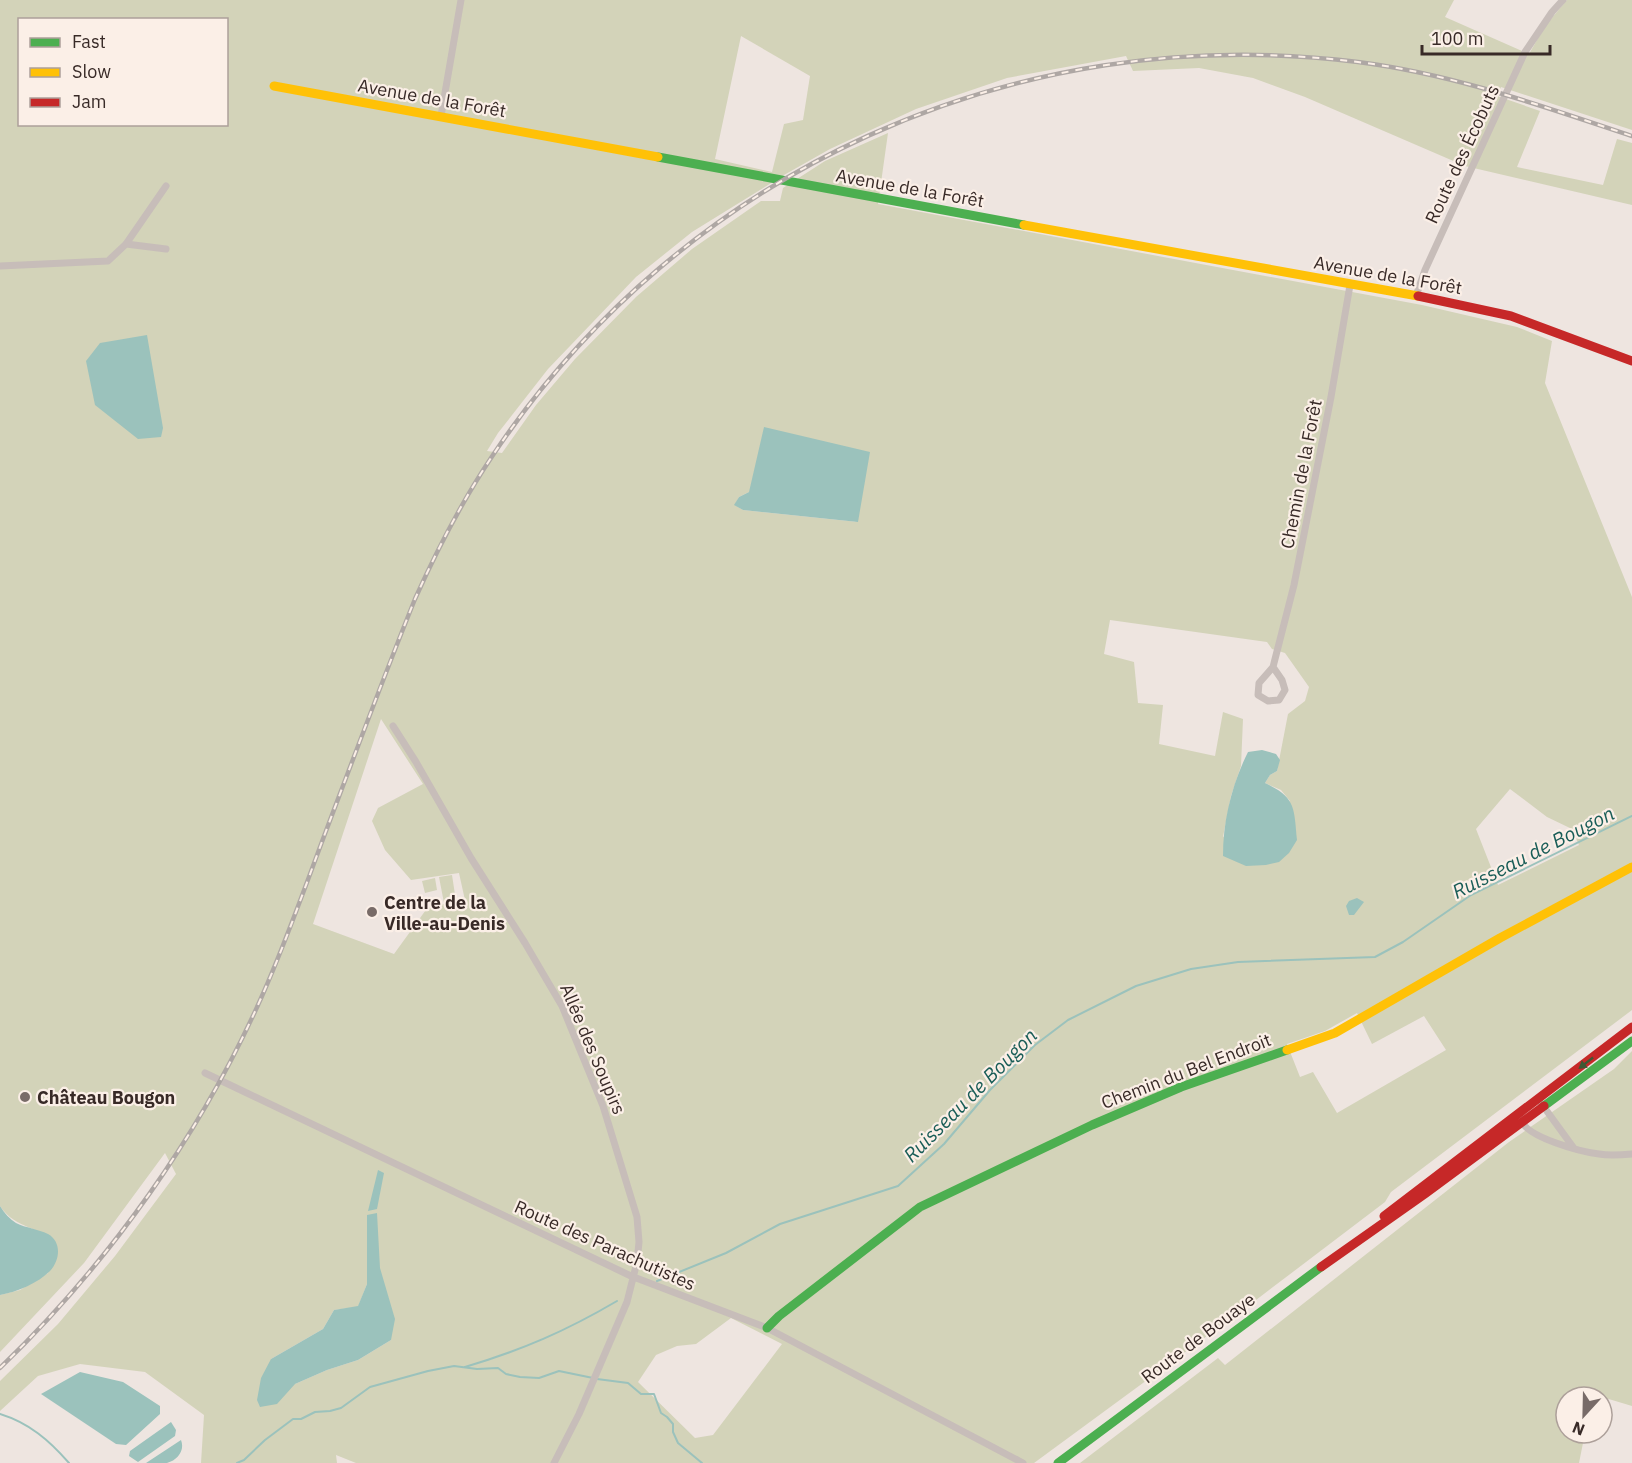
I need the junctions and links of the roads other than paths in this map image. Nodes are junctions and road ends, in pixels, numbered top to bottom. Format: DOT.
graph roads {
  1 [pos="461,0"];
  2 [pos="1563,0"];
  3 [pos="274,86"];
  4 [pos="441,116"];
  5 [pos="165,186"];
  6 [pos="126,244"];
  7 [pos="166,249"];
  8 [pos="0,266"];
  9 [pos="1350,285"];
  10 [pos="1416,296"];
  11 [pos="1632,361"];
  12 [pos="1273,666"];
  13 [pos="393,726"];
  14 [pos="1632,867"];
  15 [pos="1632,1027"];
  16 [pos="1632,1041"];
  17 [pos="205,1073"];
  18 [pos="1538,1103"];
  19 [pos="1522,1124"];
  20 [pos="1573,1147"];
  21 [pos="1632,1155"];
  22 [pos="1357,1240"];
  23 [pos="634,1278"];
  24 [pos="767,1328"];
  25 [pos="554,1463"];
  26 [pos="1023,1463"];
  27 [pos="1058,1463"];
  1 -- 4 [label="street"];
  2 -- 10 [label="street, Route des Écobuts"];
  3 -- 4 [label="street, Avenue de la Forêt"];
  4 -- 9 [label="street, Avenue de la Forêt"];
  5 -- 6 [label="street"];
  6 -- 7 [label="street"];
  6 -- 8 [label="street"];
  9 -- 10 [label="street, Avenue de la Forêt"];
  9 -- 12 [label="street, Chemin de la Forêt"];
  10 -- 11 [label="street, Avenue de la Forêt"];
  12 -- 12 [label="street, Chemin de la Forêt"];
  13 -- 23 [label="street, Allée des Soupirs"];
  14 -- 24 [label="street, Chemin du Bel Endroit"];
  15 -- 18 [label="street, Route de Bouaye, one-way"];
  16 -- 18 [label="street, Route de Bouaye"];
  17 -- 23 [label="street, Route des Parachutistes"];
  18 -- 19 [label="street, Route de Bouaye"];
  18 -- 20 [label="street"];
  18 -- 22 [label="street, Route de Bouaye"];
  19 -- 20 [label="street"];
  19 -- 22 [label="street, Route de Bouaye"];
  20 -- 21 [label="street"];
  22 -- 27 [label="street, Route de Bouaye"];
  23 -- 24 [label="street, Route des Parachutistes"];
  23 -- 25 [label="street, Allée des Soupirs"];
  24 -- 26 [label="street, Route des Parachutistes"];
}
